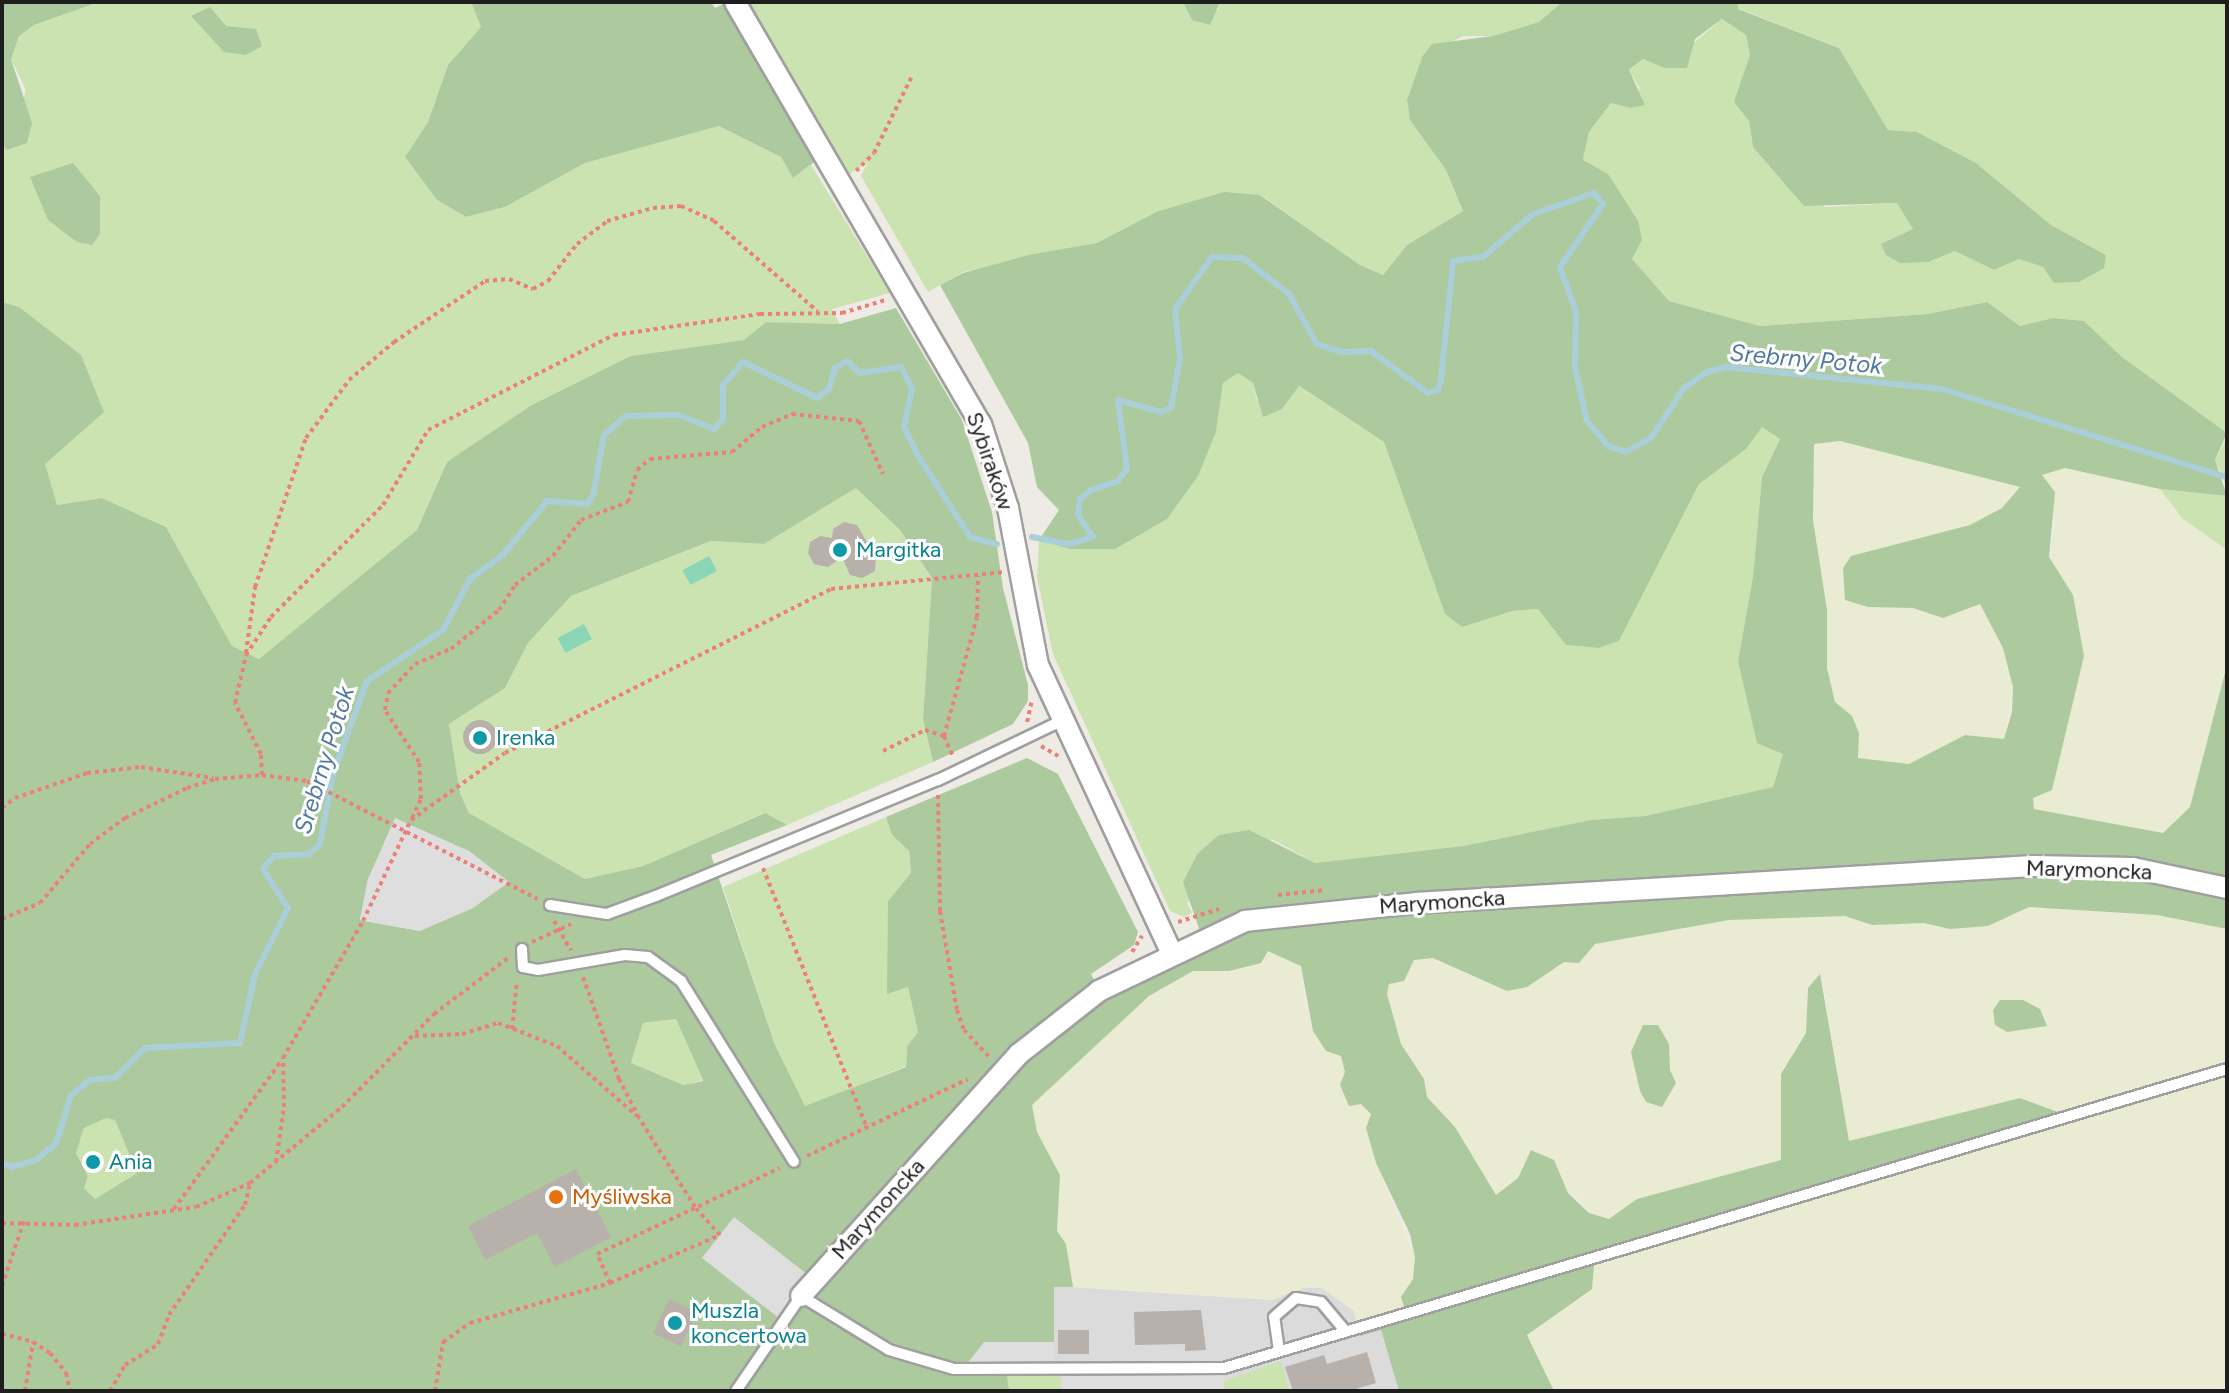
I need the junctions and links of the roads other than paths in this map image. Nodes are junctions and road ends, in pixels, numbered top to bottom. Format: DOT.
graph roads {
  1 [pos="735,2"];
  2 [pos="1061,721"];
  3 [pos="2227,888"];
  4 [pos="550,905"];
  5 [pos="522,949"];
  6 [pos="1171,952"];
  7 [pos="2227,1069"];
  8 [pos="794,1162"];
  9 [pos="801,1296"];
  10 [pos="1344,1329"];
  11 [pos="1279,1351"];
  12 [pos="736,1391"];
  1 -- 2 [label="street, Sybiraków"];
  2 -- 4 [label="lane"];
  2 -- 6 [label="street, Sybiraków"];
  3 -- 6 [label="street, Marymoncka"];
  5 -- 8 [label="lane"];
  6 -- 9 [label="street, Marymoncka"];
  7 -- 10 [label="lane"];
  9 -- 11 [label="lane"];
  9 -- 12 [label="lane"];
  10 -- 11 [label="lane"];
  10 -- 11 [label="lane"];
}
